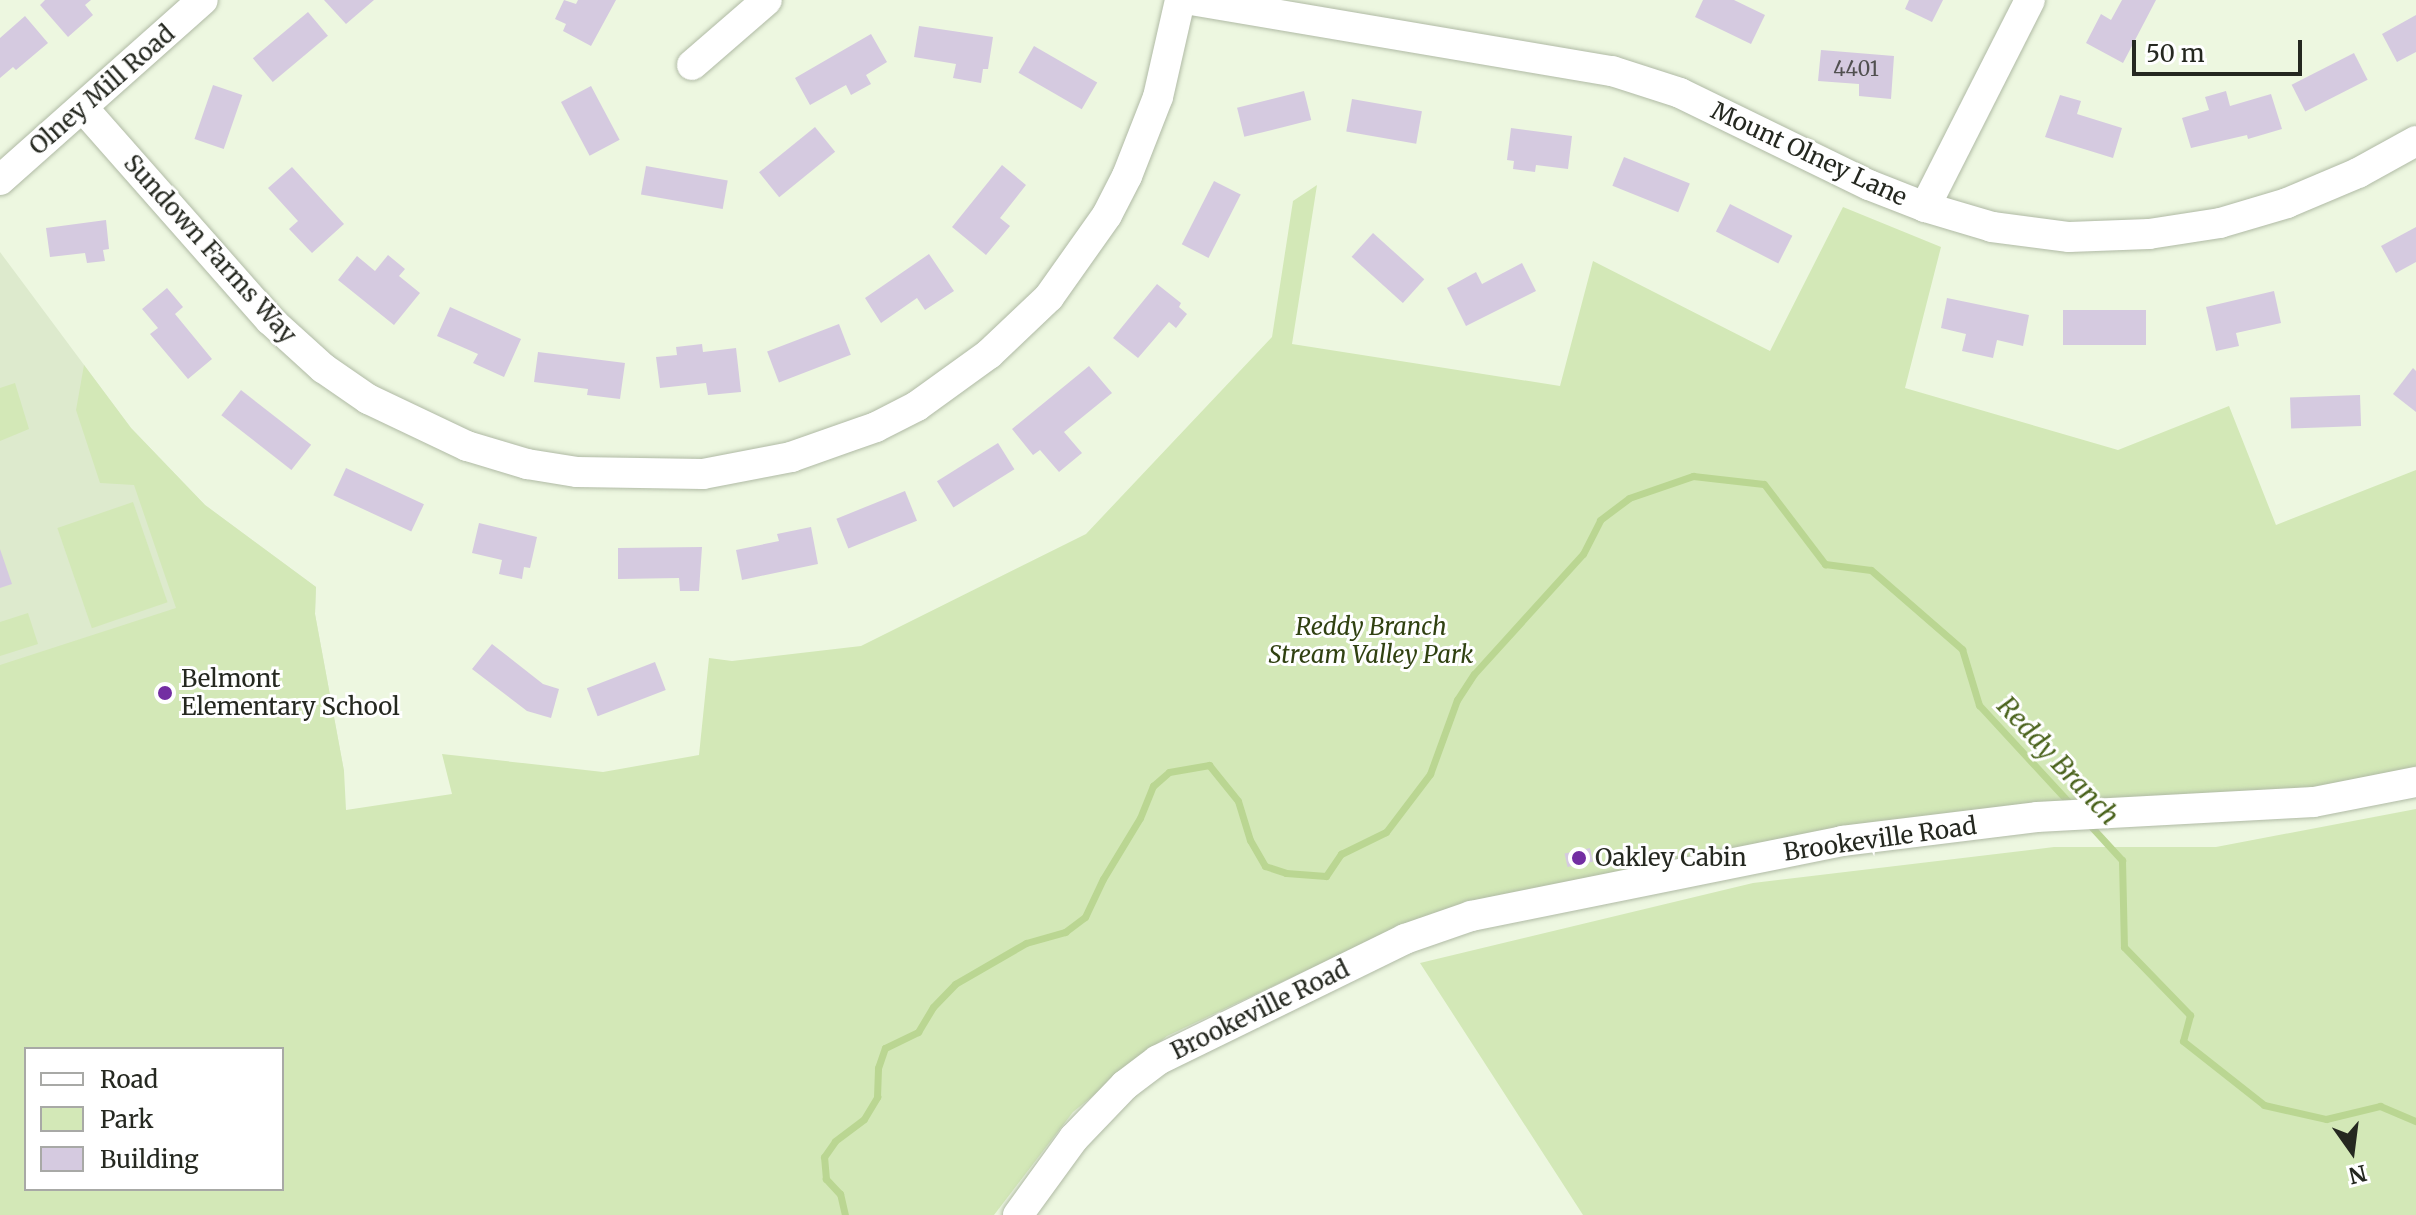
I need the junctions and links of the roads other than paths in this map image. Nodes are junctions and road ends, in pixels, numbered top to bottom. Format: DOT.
graph roads {
  1 [pos="203,0"];
  2 [pos="767,0"];
  3 [pos="1180,0"];
  4 [pos="1191,0"];
  5 [pos="2030,0"];
  6 [pos="692,65"];
  7 [pos="83,108"];
  8 [pos="2416,141"];
  9 [pos="0,180"];
  10 [pos="1925,207"];
  11 [pos="2416,782"];
  12 [pos="1018,1215"];
  1 -- 7 [label="street, Olney Mill Road"];
  2 -- 6 [label="street"];
  3 -- 7 [label="street, Sundown Farms Way"];
  4 -- 10 [label="street, Mount Olney Lane"];
  5 -- 10 [label="street"];
  7 -- 9 [label="street, Olney Mill Road"];
  8 -- 10 [label="street, Mount Olney Lane"];
  11 -- 12 [label="street, Brookeville Road"];
}
